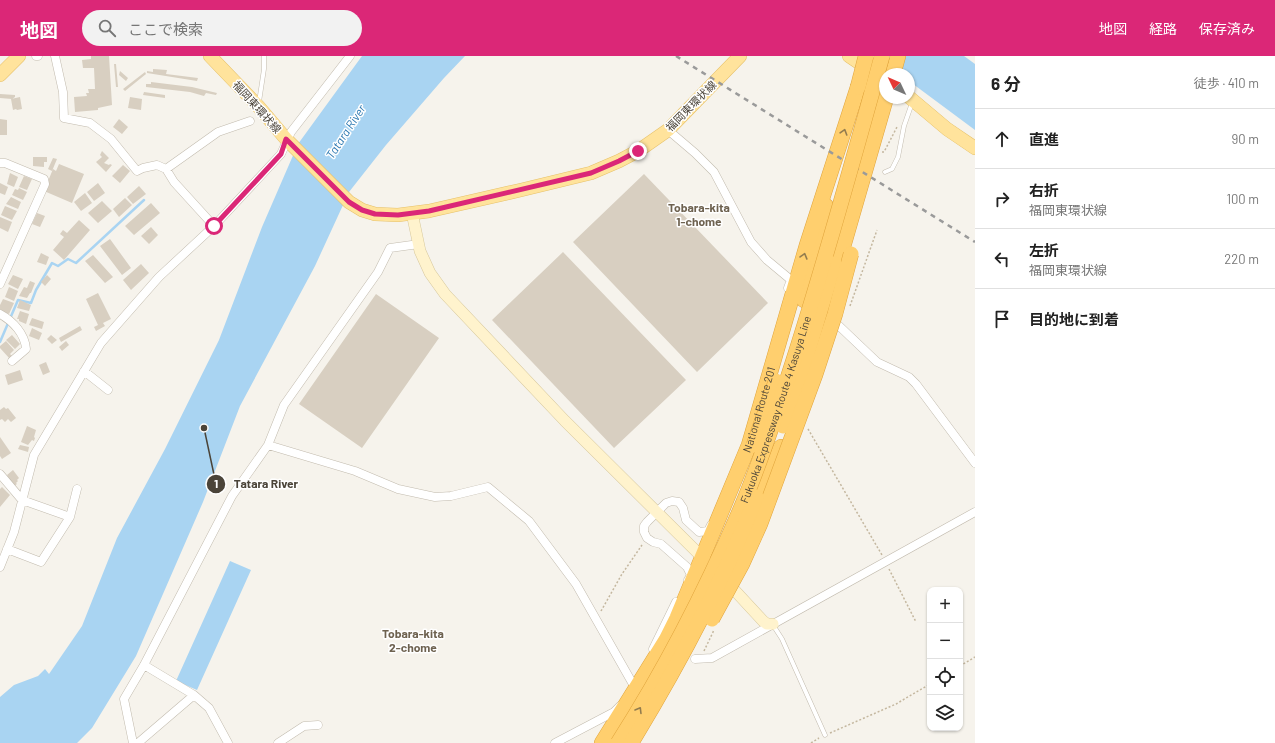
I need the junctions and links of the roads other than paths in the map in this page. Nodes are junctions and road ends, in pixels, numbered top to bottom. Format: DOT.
graph roads {
  1 [pos="55,56"];
  2 [pos="210,56"];
  3 [pos="264,56"];
  4 [pos="350,56"];
  5 [pos="740,56"];
  6 [pos="849,56"];
  7 [pos="866,56"];
  8 [pos="882,56"];
  9 [pos="893,56"];
  10 [pos="898,56"];
  11 [pos="10,61"];
  12 [pos="890,68"];
  13 [pos="894,68"];
  14 [pos="0,75"];
  15 [pos="879,87"];
  16 [pos="915,102"];
  17 [pos="881,104"];
  18 [pos="881,104"];
  19 [pos="910,104"];
  20 [pos="258,106"];
  21 [pos="250,122"];
  22 [pos="668,130"];
  23 [pos="289,142"];
  24 [pos="975,148"];
  25 [pos="0,163"];
  26 [pos="166,169"];
  27 [pos="885,172"];
  28 [pos="864,175"];
  29 [pos="830,178"];
  30 [pos="412,213"];
  31 [pos="214,226"];
  32 [pos="419,244"];
  33 [pos="0,284"];
  34 [pos="0,314"];
  35 [pos="837,324"];
  36 [pos="12,361"];
  37 [pos="84,371"];
  38 [pos="108,390"];
  39 [pos="268,445"];
  40 [pos="975,463"];
  41 [pos="0,474"];
  42 [pos="77,489"];
  43 [pos="22,500"];
  44 [pos="656,512"];
  45 [pos="975,512"];
  46 [pos="70,517"];
  47 [pos="7,549"];
  48 [pos="703,558"];
  49 [pos="0,567"];
  50 [pos="725,580"];
  51 [pos="773,624"];
  52 [pos="663,637"];
  53 [pos="690,660"];
  54 [pos="144,665"];
  55 [pos="664,666"];
  56 [pos="634,686"];
  57 [pos="194,695"];
  58 [pos="652,709"];
  59 [pos="318,725"];
  60 [pos="825,735"];
  61 [pos="133,743"];
  62 [pos="138,743"];
  63 [pos="228,743"];
  64 [pos="278,743"];
  65 [pos="555,743"];
  66 [pos="602,743"];
  67 [pos="618,743"];
  68 [pos="631,743"];
  69 [pos="638,743"];
  1 -- 26 [label="street"];
  2 -- 20 [label="main road, 福岡東環状線"];
  3 -- 20 [label="lane"];
  4 -- 23 [label="street"];
  5 -- 22 [label="main road, 福岡東環状線"];
  6 -- 15 [label="main road"];
  29 -- 7 [label="highway, National Route 201, one-way, bridge"];
  8 -- 55 [label="highway, Fukuoka Expressway Route 4 Kasuya Line, bridge"];
  9 -- 12 [label="highway"];
  10 -- 13 [label="highway"];
  11 -- 14 [label="main road"];
  16 -- 24 [label="main road"];
  17 -- 28 [label="highway"];
  18 -- 58 [label="highway, Fukuoka Expressway Route 4 Kasuya Line, bridge"];
  19 -- 27 [label="lane"];
  20 -- 23 [label="main road, 福岡東環状線"];
  21 -- 26 [label="street"];
  22 -- 30 [label="main road, 福岡東環状線"];
  22 -- 44 [label="street"];
  23 -- 30 [label="main road, 福岡東環状線"];
  23 -- 31 [label="street"];
  25 -- 33 [label="street"];
  26 -- 31 [label="street"];
  28 -- 50 [label="highway"];
  28 -- 58 [label="highway, bridge"];
  48 -- 29 [label="highway, National Route 201, one-way"];
  29 -- 55 [label="highway, bridge"];
  30 -- 32 [label="street"];
  31 -- 37 [label="street"];
  32 -- 39 [label="street"];
  32 -- 44 [label="street"];
  34 -- 36 [label="street"];
  35 -- 40 [label="street"];
  37 -- 38 [label="street"];
  37 -- 43 [label="street"];
  39 -- 54 [label="street"];
  39 -- 56 [label="street"];
  41 -- 43 [label="street"];
  42 -- 46 [label="street"];
  43 -- 46 [label="street"];
  43 -- 47 [label="street"];
  44 -- 48 [label="street"];
  44 -- 52 [label="street"];
  45 -- 51 [label="street"];
  46 -- 47 [label="street"];
  47 -- 49 [label="street"];
  48 -- 50 [label="street"];
  48 -- 52 [label="highway, National Route 201"];
  50 -- 51 [label="street"];
  50 -- 53 [label="highway"];
  51 -- 53 [label="street"];
  51 -- 60 [label="lane"];
  52 -- 53 [label="lane"];
  52 -- 56 [label="street"];
  52 -- 66 [label="highway, National Route 201"];
  53 -- 69 [label="highway"];
  54 -- 57 [label="street"];
  54 -- 61 [label="street"];
  67 -- 55 [label="highway, Fukuoka Expressway Route 4 Kasuya Line, one-way, bridge"];
  56 -- 65 [label="street"];
  57 -- 62 [label="street"];
  57 -- 63 [label="street"];
  58 -- 68 [label="highway, Fukuoka Expressway Route 4 Kasuya Line, bridge"];
  59 -- 64 [label="street"];
}
